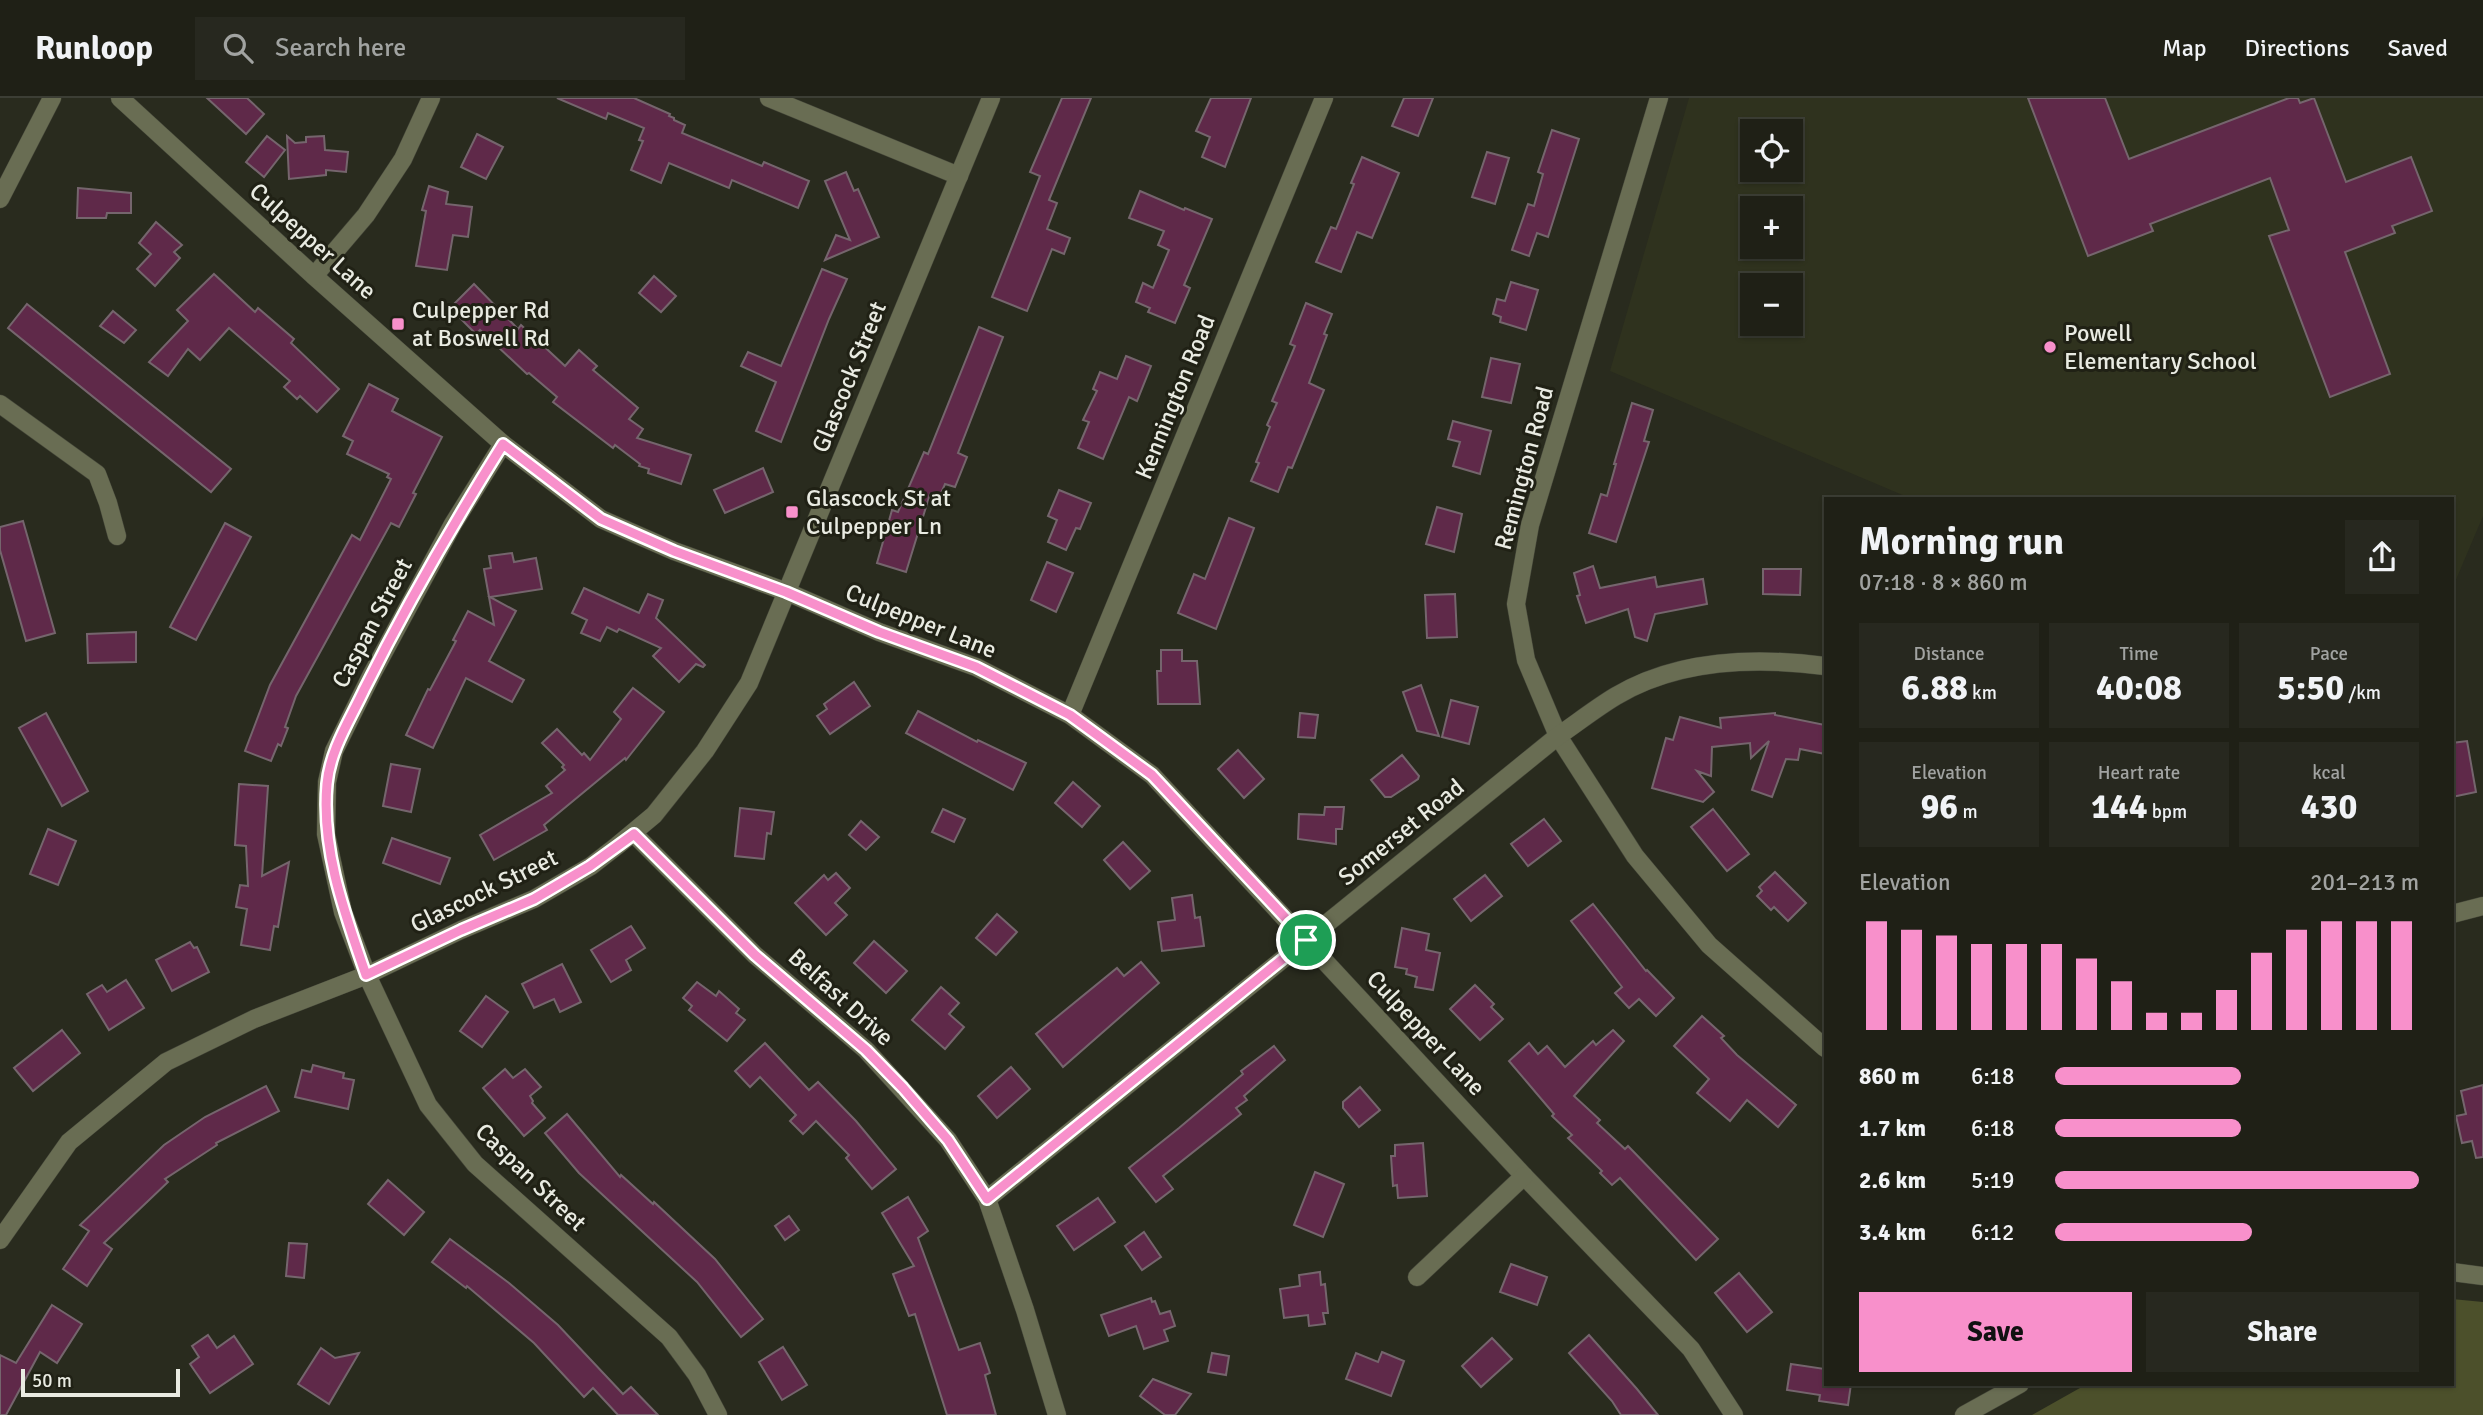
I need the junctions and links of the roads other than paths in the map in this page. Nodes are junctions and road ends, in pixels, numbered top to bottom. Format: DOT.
graph roads {
  1 [pos="52,98"];
  2 [pos="120,98"];
  3 [pos="431,98"];
  4 [pos="769,98"];
  5 [pos="991,98"];
  6 [pos="1324,98"];
  7 [pos="1659,98"];
  8 [pos="959,176"];
  9 [pos="0,199"];
  10 [pos="314,276"];
  11 [pos="0,404"];
  12 [pos="503,444"];
  13 [pos="117,536"];
  14 [pos="786,592"];
  15 [pos="1824,666"];
  16 [pos="1070,715"];
  17 [pos="1559,736"];
  18 [pos="634,834"];
  19 [pos="2483,906"];
  20 [pos="2454,913"];
  21 [pos="1306,940"];
  22 [pos="366,975"];
  23 [pos="1824,1047"];
  24 [pos="1524,1176"];
  25 [pos="987,1199"];
  26 [pos="0,1240"];
  27 [pos="2454,1272"];
  28 [pos="2483,1276"];
  29 [pos="1417,1277"];
  30 [pos="2016,1386"];
  31 [pos="718,1415"];
  32 [pos="1057,1415"];
  33 [pos="1734,1415"];
  34 [pos="1964,1415"];
  1 -- 9 [label="street"];
  2 -- 10 [label="street, Culpepper Lane"];
  3 -- 10 [label="street"];
  4 -- 8 [label="street"];
  5 -- 8 [label="street, Glascock Street"];
  6 -- 16 [label="street, Kennington Road"];
  7 -- 17 [label="street, Remington Road"];
  8 -- 14 [label="street, Glascock Street"];
  10 -- 12 [label="street, Culpepper Lane"];
  11 -- 13 [label="street"];
  12 -- 14 [label="street, Culpepper Lane"];
  12 -- 22 [label="street, Caspan Street"];
  14 -- 16 [label="street, Culpepper Lane"];
  14 -- 18 [label="street, Glascock Street"];
  15 -- 17 [label="street, Somerset Road"];
  16 -- 21 [label="street, Culpepper Lane"];
  17 -- 21 [label="street, Somerset Road"];
  17 -- 23 [label="street, Remington Road"];
  18 -- 22 [label="street, Glascock Street"];
  18 -- 25 [label="street, Belfast Drive"];
  19 -- 20 [label="street"];
  21 -- 24 [label="street, Culpepper Lane"];
  21 -- 25 [label="street, Somerset Road"];
  22 -- 26 [label="street, Glascock Street"];
  22 -- 31 [label="street, Caspan Street"];
  24 -- 29 [label="street"];
  24 -- 33 [label="street, Culpepper Lane"];
  25 -- 32 [label="street, Belfast Drive"];
  27 -- 28 [label="street"];
  30 -- 34 [label="street"];
}
